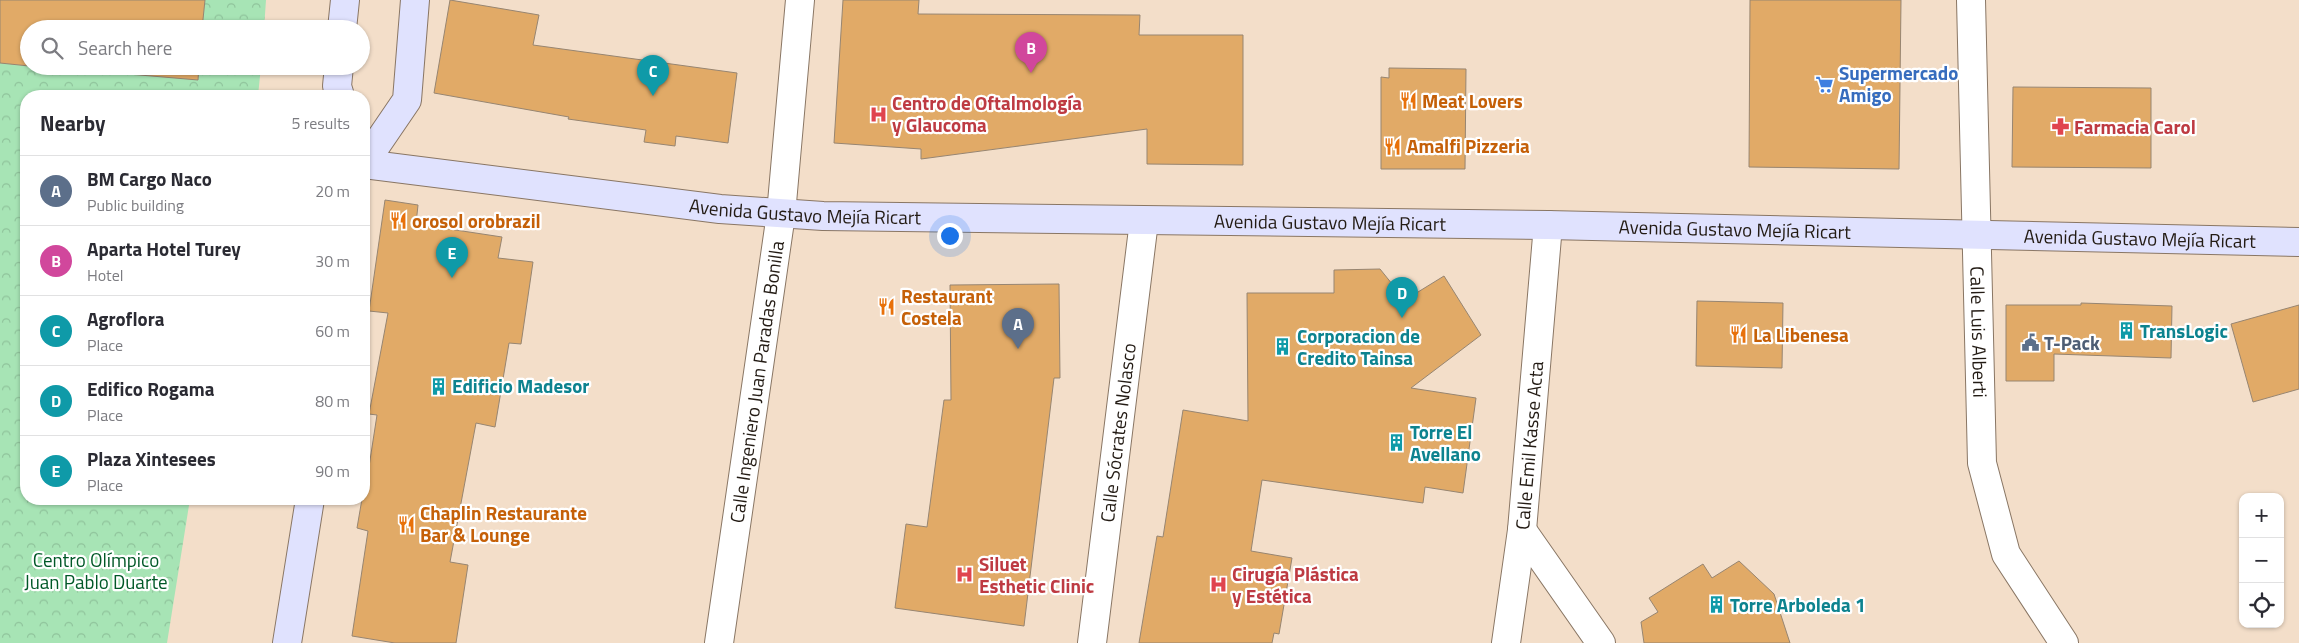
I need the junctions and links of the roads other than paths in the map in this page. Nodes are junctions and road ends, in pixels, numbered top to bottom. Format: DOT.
graph roads {
  1 [pos="345,0"];
  2 [pos="415,0"];
  3 [pos="800,0"];
  4 [pos="1971,0"];
  5 [pos="343,20"];
  6 [pos="338,75"];
  7 [pos="338,90"];
  8 [pos="370,155"];
  9 [pos="370,165"];
  10 [pos="781,214"];
  11 [pos="1144,221"];
  12 [pos="1548,225"];
  13 [pos="1976,235"];
  14 [pos="2299,242"];
  15 [pos="309,505"];
  16 [pos="1522,530"];
  17 [pos="287,643"];
  18 [pos="719,643"];
  19 [pos="1092,643"];
  20 [pos="1506,643"];
  21 [pos="1601,643"];
  22 [pos="2064,643"];
  1 -- 5 [label="street"];
  2 -- 8 [label="street"];
  3 -- 10 [label="street, Calle Ingeniero Juan Paradas Bonilla"];
  4 -- 13 [label="street, Calle Luis Alberti"];
  6 -- 7 [label="street"];
  9 -- 10 [label="street, Avenida Gustavo Mejía Ricart"];
  10 -- 11 [label="street, Avenida Gustavo Mejía Ricart"];
  10 -- 18 [label="street, Calle Ingeniero Juan Paradas Bonilla"];
  11 -- 12 [label="street, Avenida Gustavo Mejía Ricart"];
  11 -- 19 [label="street, Calle Sócrates Nolasco"];
  12 -- 13 [label="street, Avenida Gustavo Mejía Ricart"];
  12 -- 16 [label="street, Calle Emil Kasse Acta"];
  13 -- 14 [label="street, Avenida Gustavo Mejía Ricart"];
  13 -- 22 [label="street, Calle Luis Alberti"];
  15 -- 17 [label="street"];
  16 -- 20 [label="street"];
  16 -- 21 [label="street, Calle Emil Kasse Acta"];
}
